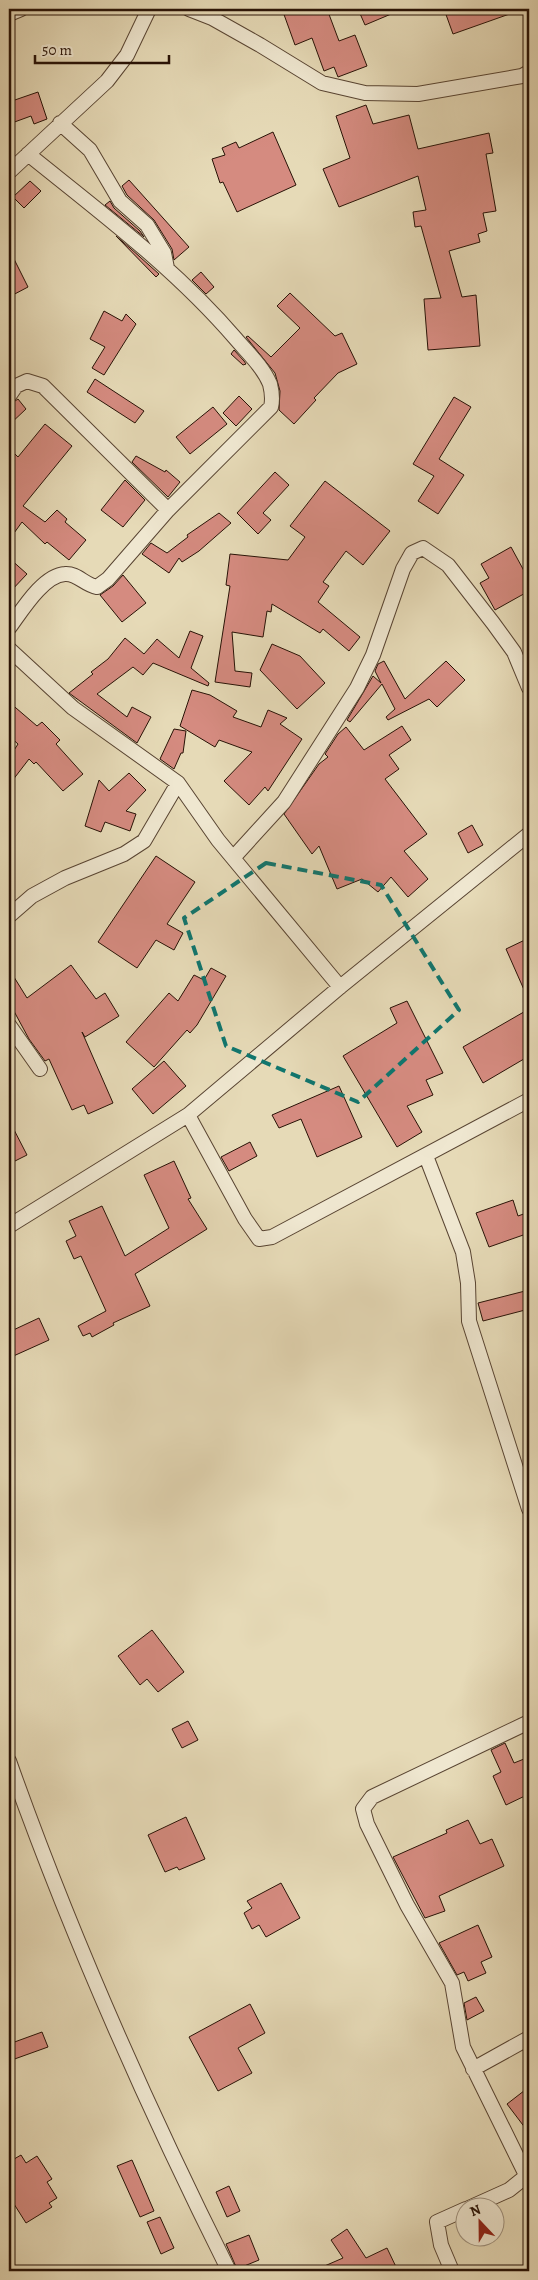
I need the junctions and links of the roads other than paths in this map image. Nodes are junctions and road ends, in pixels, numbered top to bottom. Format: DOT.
graph roads {
  1 [pos="21,9"];
  2 [pos="149,9"];
  3 [pos="189,9"];
  4 [pos="9,14"];
  5 [pos="529,72"];
  6 [pos="60,123"];
  7 [pos="28,154"];
  8 [pos="9,172"];
  9 [pos="166,268"];
  10 [pos="9,396"];
  11 [pos="168,510"];
  12 [pos="9,628"];
  13 [pos="9,649"];
  14 [pos="529,688"];
  15 [pos="178,783"];
  16 [pos="529,834"];
  17 [pos="233,858"];
  18 [pos="9,916"];
  19 [pos="340,987"];
  20 [pos="9,1024"];
  21 [pos="40,1069"];
  22 [pos="529,1100"];
  23 [pos="188,1114"];
  24 [pos="426,1156"];
  25 [pos="9,1226"];
  26 [pos="529,1509"];
  27 [pos="529,1722"];
  28 [pos="9,1761"];
  29 [pos="529,2038"];
  30 [pos="473,2069"];
  31 [pos="528,2174"];
  32 [pos="491,2198"];
  33 [pos="456,2213"];
  34 [pos="229,2271"];
  35 [pos="452,2271"];
  1 -- 4 [label="street"];
  2 -- 6 [label="street"];
  3 -- 5 [label="street"];
  6 -- 7 [label="street"];
  6 -- 9 [label="street"];
  7 -- 8 [label="street"];
  7 -- 9 [label="street"];
  9 -- 11 [label="street"];
  10 -- 11 [label="street"];
  11 -- 12 [label="street"];
  13 -- 15 [label="street"];
  14 -- 17 [label="street"];
  15 -- 17 [label="street"];
  15 -- 18 [label="street"];
  16 -- 19 [label="street"];
  17 -- 19 [label="street"];
  19 -- 23 [label="street"];
  20 -- 21 [label="street"];
  22 -- 24 [label="street"];
  23 -- 24 [label="street"];
  23 -- 25 [label="street"];
  24 -- 26 [label="street"];
  27 -- 30 [label="street"];
  28 -- 34 [label="street"];
  29 -- 30 [label="street"];
  30 -- 31 [label="street"];
  31 -- 32 [label="street"];
  33 -- 35 [label="street"];
}
